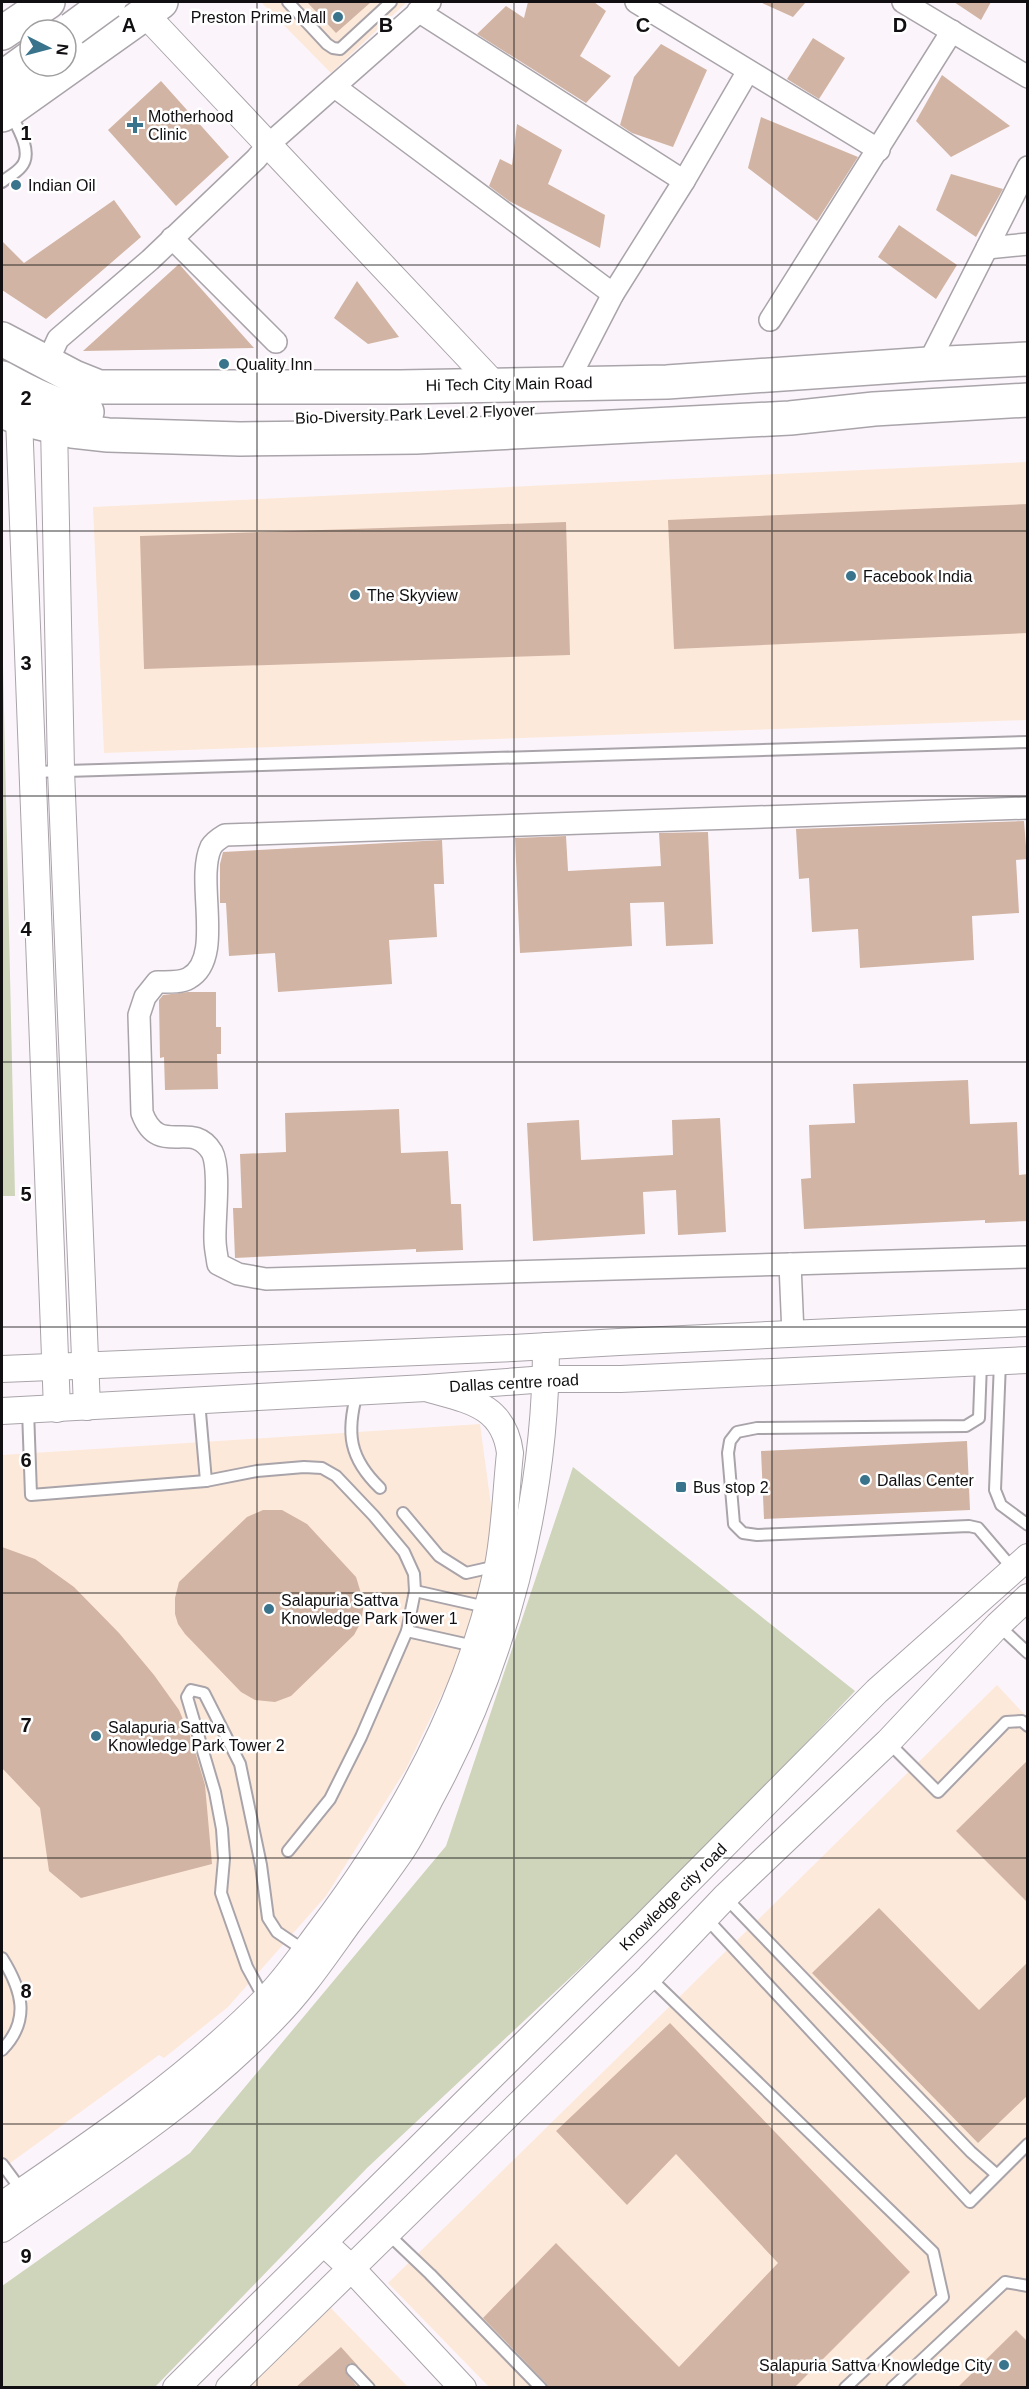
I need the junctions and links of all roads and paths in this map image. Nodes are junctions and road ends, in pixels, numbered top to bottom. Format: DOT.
graph roads {
  1 [pos="48,2"];
  2 [pos="73,2"];
  3 [pos="109,2"];
  4 [pos="288,2"];
  5 [pos="391,2"];
  6 [pos="636,2"];
  7 [pos="903,2"];
  8 [pos="424,6"];
  9 [pos="153,8"];
  10 [pos="78,24"];
  11 [pos="952,31"];
  12 [pos="2,33"];
  13 [pos="98,45"];
  14 [pos="18,67"];
  15 [pos="748,71"];
  16 [pos="1028,77"];
  17 [pos="2,78"];
  18 [pos="335,87"];
  19 [pos="5,112"];
  20 [pos="268,145"];
  21 [pos="879,150"];
  22 [pos="1028,168"];
  23 [pos="684,181"];
  24 [pos="2,182"];
  25 [pos="172,238"];
  26 [pos="1028,244"];
  27 [pos="987,248"];
  28 [pos="613,294"];
  29 [pos="770,320"];
  30 [pos="2,339"];
  31 [pos="276,342"];
  32 [pos="1028,359"];
  33 [pos="47,363"];
  34 [pos="928,364"];
  35 [pos="830,370"];
  36 [pos="2,378"];
  37 [pos="493,383"];
  38 [pos="567,383"];
  39 [pos="1028,400"];
  40 [pos="10,415"];
  41 [pos="54,425"];
  42 [pos="1028,742"];
  43 [pos="61,770"];
  44 [pos="33,772"];
  45 [pos="1028,808"];
  46 [pos="1028,1257"];
  47 [pos="790,1264"];
  48 [pos="1028,1323"];
  49 [pos="793,1334"];
  50 [pos="546,1347"];
  51 [pos="1028,1360"];
  52 [pos="991,1362"];
  53 [pos="56,1365"];
  54 [pos="85,1365"];
  55 [pos="2,1369"];
  56 [pos="546,1379"];
  57 [pos="426,1388"];
  58 [pos="357,1391"];
  59 [pos="199,1401"];
  60 [pos="87,1407"];
  61 [pos="57,1408"];
  62 [pos="28,1410"];
  63 [pos="2,1411"];
  64 [pos="206,1481"];
  65 [pos="380,1488"];
  66 [pos="403,1512"];
  67 [pos="1028,1525"];
  68 [pos="1020,1563"];
  69 [pos="498,1566"];
  70 [pos="415,1591"];
  71 [pos="1028,1598"];
  72 [pos="486,1607"];
  73 [pos="998,1625"];
  74 [pos="407,1631"];
  75 [pos="474,1646"];
  76 [pos="1028,1653"];
  77 [pos="1028,1726"];
  78 [pos="888,1742"];
  79 [pos="288,1851"];
  80 [pos="725,1897"];
  81 [pos="706,1917"];
  82 [pos="305,1951"];
  83 [pos="2,1958"];
  84 [pos="649,1977"];
  85 [pos="265,2000"];
  86 [pos="2,2050"];
  87 [pos="1028,2144"];
  88 [pos="2,2164"];
  89 [pos="996,2174"];
  90 [pos="12,2198"];
  91 [pos="2,2229"];
  92 [pos="387,2233"];
  93 [pos="324,2243"];
  94 [pos="351,2268"];
  95 [pos="1028,2286"];
  96 [pos="352,2370"];
  97 [pos="176,2388"];
  98 [pos="229,2388"];
  99 [pos="369,2388"];
  100 [pos="463,2388"];
  101 [pos="541,2388"];
  102 [pos="845,2388"];
  103 [pos="892,2388"];
  1 -- 12 [label="main road"];
  2 -- 13 [label="main road"];
  3 -- 10 [label="main road, bridge"];
  4 -- 5 [label="lane"];
  6 -- 15 [label="street"];
  7 -- 11 [label="street"];
  8 -- 18 [label="street"];
  8 -- 23 [label="street"];
  9 -- 13 [label="main road"];
  9 -- 20 [label="street"];
  11 -- 16 [label="street"];
  11 -- 21 [label="street"];
  13 -- 19 [label="main road"];
  14 -- 17 [label="main road"];
  15 -- 21 [label="street"];
  15 -- 23 [label="street"];
  18 -- 20 [label="street"];
  18 -- 28 [label="street"];
  19 -- 24 [label="lane"];
  20 -- 25 [label="street"];
  20 -- 37 [label="street"];
  21 -- 29 [label="street"];
  22 -- 27 [label="street"];
  23 -- 28 [label="street"];
  25 -- 31 [label="street"];
  25 -- 33 [label="street"];
  26 -- 27 [label="street"];
  27 -- 34 [label="street"];
  28 -- 38 [label="street"];
  30 -- 33 [label="main road, Hi Tech City Main Road"];
  32 -- 34 [label="main road, Hi Tech City Main Road"];
  33 -- 37 [label="main road, Hi Tech City Main Road"];
  34 -- 35 [label="main road, Hi Tech City Main Road"];
  35 -- 36 [label="main road, Bio-Diversity Park Level 2 Flyover"];
  35 -- 38 [label="main road, Hi Tech City Main Road"];
  37 -- 38 [label="main road, Hi Tech City Main Road"];
  39 -- 41 [label="main road"];
  40 -- 41 [label="main road"];
  40 -- 44 [label="street"];
  41 -- 43 [label="street"];
  42 -- 43 [label="lane"];
  43 -- 44 [label="lane"];
  43 -- 54 [label="street"];
  44 -- 53 [label="street"];
  45 -- 47 [label="street"];
  46 -- 47 [label="street"];
  47 -- 49 [label="street"];
  48 -- 49 [label="street"];
  49 -- 50 [label="street"];
  50 -- 54 [label="street"];
  50 -- 56 [label="street"];
  51 -- 52 [label="street, Dallas centre road"];
  52 -- 56 [label="street, Dallas centre road"];
  52 -- 67 [label="lane"];
  52 -- 68 [label="lane"];
  53 -- 54 [label="street"];
  53 -- 55 [label="street"];
  53 -- 61 [label="street"];
  54 -- 60 [label="street"];
  56 -- 57 [label="street, Dallas centre road"];
  56 -- 91 [label="street"];
  57 -- 58 [label="street, Dallas centre road"];
  57 -- 69 [label="street"];
  58 -- 59 [label="street, Dallas centre road"];
  58 -- 65 [label="lane"];
  59 -- 60 [label="street, Dallas centre road"];
  59 -- 64 [label="lane"];
  60 -- 61 [label="street, Dallas centre road"];
  61 -- 62 [label="street, Dallas centre road"];
  62 -- 63 [label="street, Dallas centre road"];
  62 -- 64 [label="lane"];
  64 -- 70 [label="lane"];
  66 -- 69 [label="lane"];
  68 -- 93 [label="street, Knowledge city road"];
  69 -- 72 [label="street"];
  70 -- 72 [label="lane"];
  70 -- 74 [label="lane"];
  71 -- 73 [label="street"];
  72 -- 75 [label="street"];
  73 -- 76 [label="lane"];
  73 -- 78 [label="street"];
  74 -- 75 [label="lane"];
  74 -- 79 [label="lane"];
  75 -- 82 [label="street"];
  77 -- 78 [label="lane"];
  78 -- 80 [label="street"];
  80 -- 81 [label="street"];
  80 -- 89 [label="lane"];
  81 -- 84 [label="street"];
  81 -- 89 [label="lane"];
  82 -- 85 [label="street"];
  82 -- 85 [label="lane"];
  83 -- 86 [label="lane"];
  84 -- 92 [label="street"];
  84 -- 102 [label="lane"];
  85 -- 90 [label="street"];
  87 -- 89 [label="lane"];
  88 -- 90 [label="lane"];
  92 -- 94 [label="street"];
  92 -- 101 [label="lane"];
  93 -- 94 [label="street"];
  93 -- 97 [label="street, Knowledge city road"];
  94 -- 98 [label="street"];
  94 -- 100 [label="street"];
  95 -- 103 [label="lane"];
  96 -- 99 [label="lane"];
}
